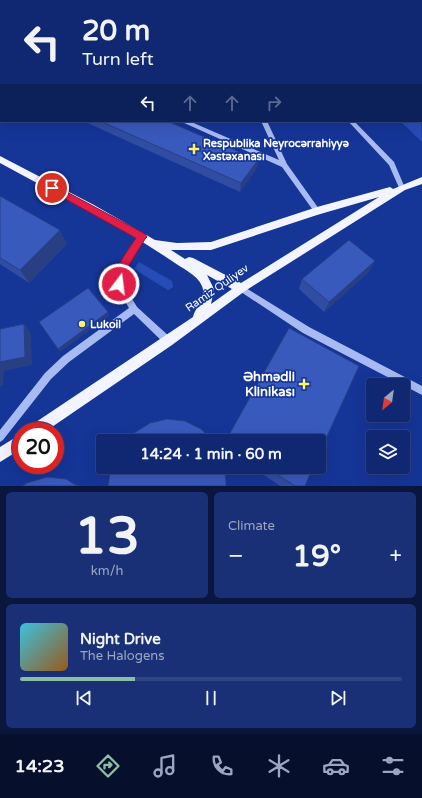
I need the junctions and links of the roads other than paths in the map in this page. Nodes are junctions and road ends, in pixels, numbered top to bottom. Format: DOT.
graph roads {
  1 [pos="186,122"];
  2 [pos="264,122"];
  3 [pos="352,122"];
  4 [pos="0,159"];
  5 [pos="284,165"];
  6 [pos="422,180"];
  7 [pos="402,188"];
  8 [pos="317,211"];
  9 [pos="142,237"];
  10 [pos="152,242"];
  11 [pos="241,288"];
  12 [pos="134,309"];
  13 [pos="193,322"];
  14 [pos="168,341"];
  15 [pos="422,391"];
  16 [pos="48,422"];
  17 [pos="0,437"];
  18 [pos="12,447"];
  19 [pos="0,455"];
  1 -- 5 [label="street"];
  2 -- 5 [label="street"];
  3 -- 7 [label="street"];
  4 -- 9 [label="main road"];
  5 -- 8 [label="street"];
  6 -- 7 [label="main road, Ramiz Quliyev"];
  7 -- 8 [label="main road"];
  7 -- 11 [label="main road, Ramiz Quliyev"];
  8 -- 10 [label="main road"];
  9 -- 10 [label="main road"];
  9 -- 12 [label="street"];
  10 -- 11 [label="main road"];
  10 -- 13 [label="main road"];
  11 -- 13 [label="main road, Ramiz Quliyev"];
  11 -- 15 [label="street"];
  12 -- 14 [label="street"];
  12 -- 17 [label="street"];
  13 -- 14 [label="main road, Ramiz Quliyev"];
  14 -- 16 [label="main road, Ramiz Quliyev"];
  18 -- 19 [label="main road"];
}
